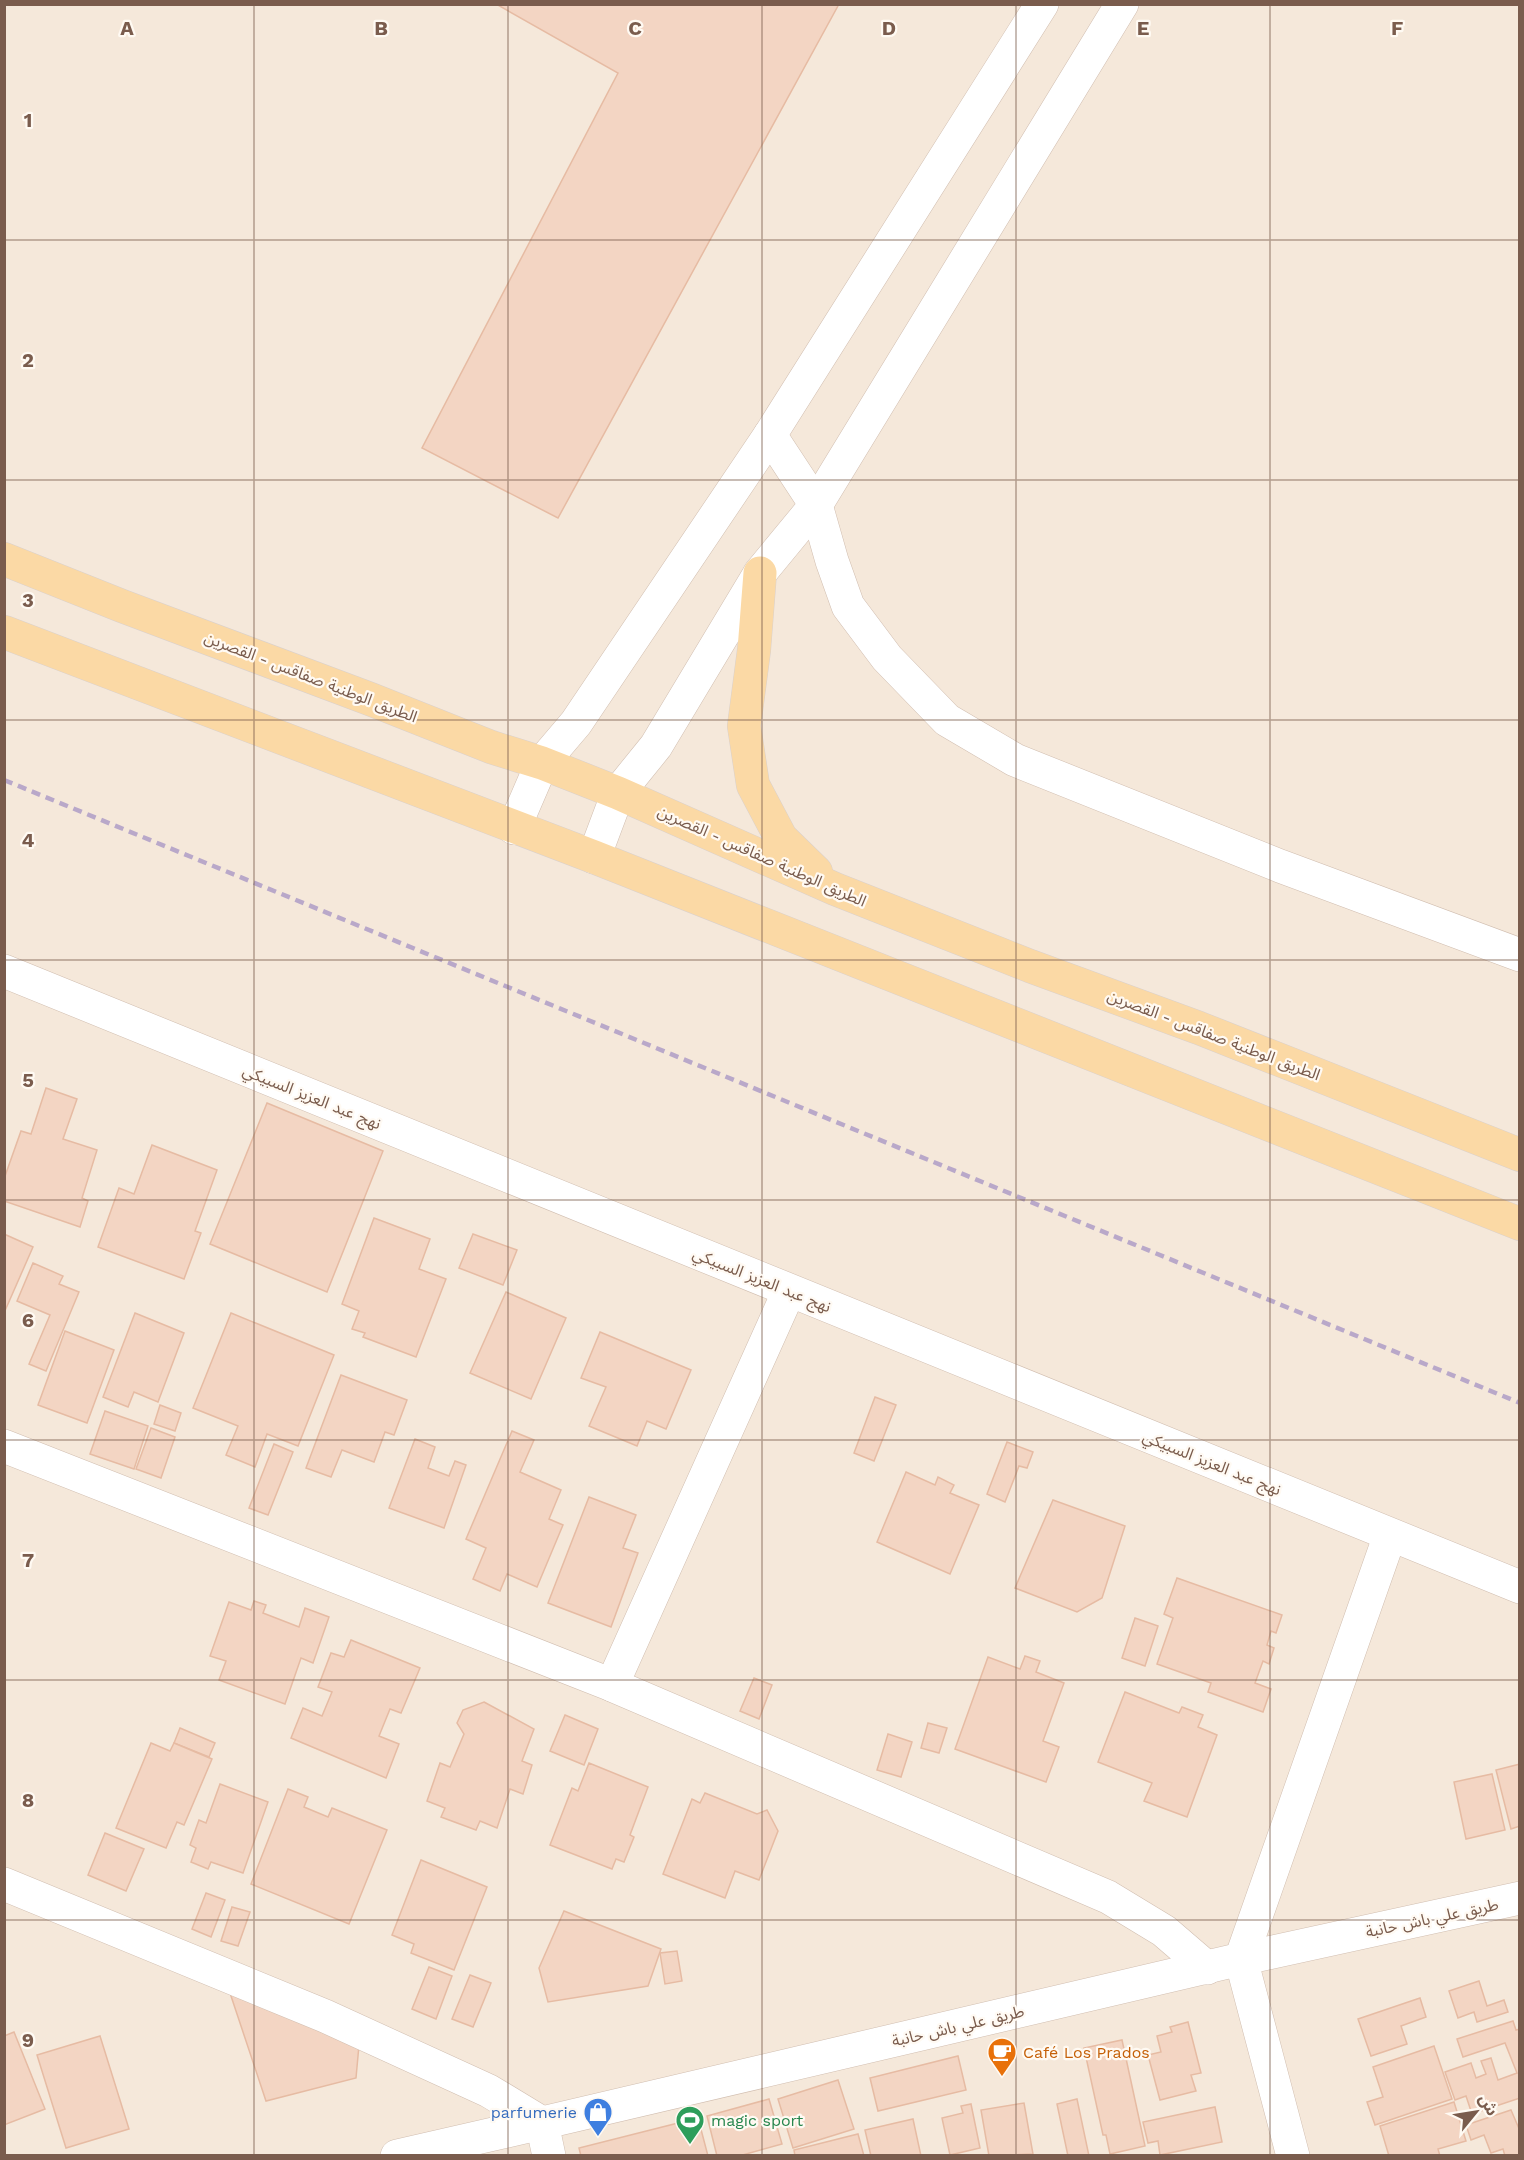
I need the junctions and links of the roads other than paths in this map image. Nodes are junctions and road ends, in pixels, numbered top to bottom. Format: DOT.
graph roads {
  1 [pos="1042,4"];
  2 [pos="1122,4"];
  3 [pos="770,435"];
  4 [pos="816,505"];
  5 [pos="4,559"];
  6 [pos="760,573"];
  7 [pos="4,632"];
  8 [pos="542,763"];
  9 [pos="618,793"];
  10 [pos="514,828"];
  11 [pos="594,857"];
  12 [pos="835,889"];
  13 [pos="1520,955"];
  14 [pos="4,971"];
  15 [pos="1520,1155"];
  16 [pos="1520,1224"];
  17 [pos="789,1291"];
  18 [pos="4,1446"];
  19 [pos="1390,1535"];
  20 [pos="1520,1587"];
  21 [pos="612,1685"];
  22 [pos="4,1884"];
  23 [pos="1520,1898"];
  24 [pos="1241,1959"];
  25 [pos="1207,1968"];
  26 [pos="542,2123"];
  27 [pos="397,2156"];
  28 [pos="549,2156"];
  29 [pos="1293,2156"];
  1 -- 3 [label="street"];
  2 -- 4 [label="street"];
  3 -- 4 [label="street"];
  3 -- 8 [label="street"];
  4 -- 6 [label="street"];
  4 -- 13 [label="street"];
  5 -- 8 [label="main road, الطريق الوطنية صفاقس - القصرين"];
  6 -- 9 [label="street"];
  6 -- 12 [label="main road"];
  7 -- 10 [label="main road"];
  8 -- 9 [label="main road, الطريق الوطنية صفاقس - القصرين"];
  8 -- 10 [label="street"];
  9 -- 11 [label="street"];
  9 -- 12 [label="main road, الطريق الوطنية صفاقس - القصرين"];
  10 -- 11 [label="main road"];
  11 -- 16 [label="main road"];
  12 -- 15 [label="main road, الطريق الوطنية صفاقس - القصرين"];
  14 -- 17 [label="street, نهج عبد العزيز السبيكي"];
  17 -- 19 [label="street, نهج عبد العزيز السبيكي"];
  17 -- 21 [label="street"];
  18 -- 21 [label="street"];
  19 -- 20 [label="street, نهج عبد العزيز السبيكي"];
  19 -- 24 [label="street"];
  21 -- 25 [label="street"];
  22 -- 26 [label="street"];
  23 -- 24 [label="street, طريق علي باش حانبة"];
  24 -- 25 [label="street, طريق علي باش حانبة"];
  24 -- 29 [label="street"];
  25 -- 26 [label="street, طريق علي باش حانبة"];
  26 -- 27 [label="street, طريق علي باش حانبة"];
  26 -- 28 [label="street"];
}
